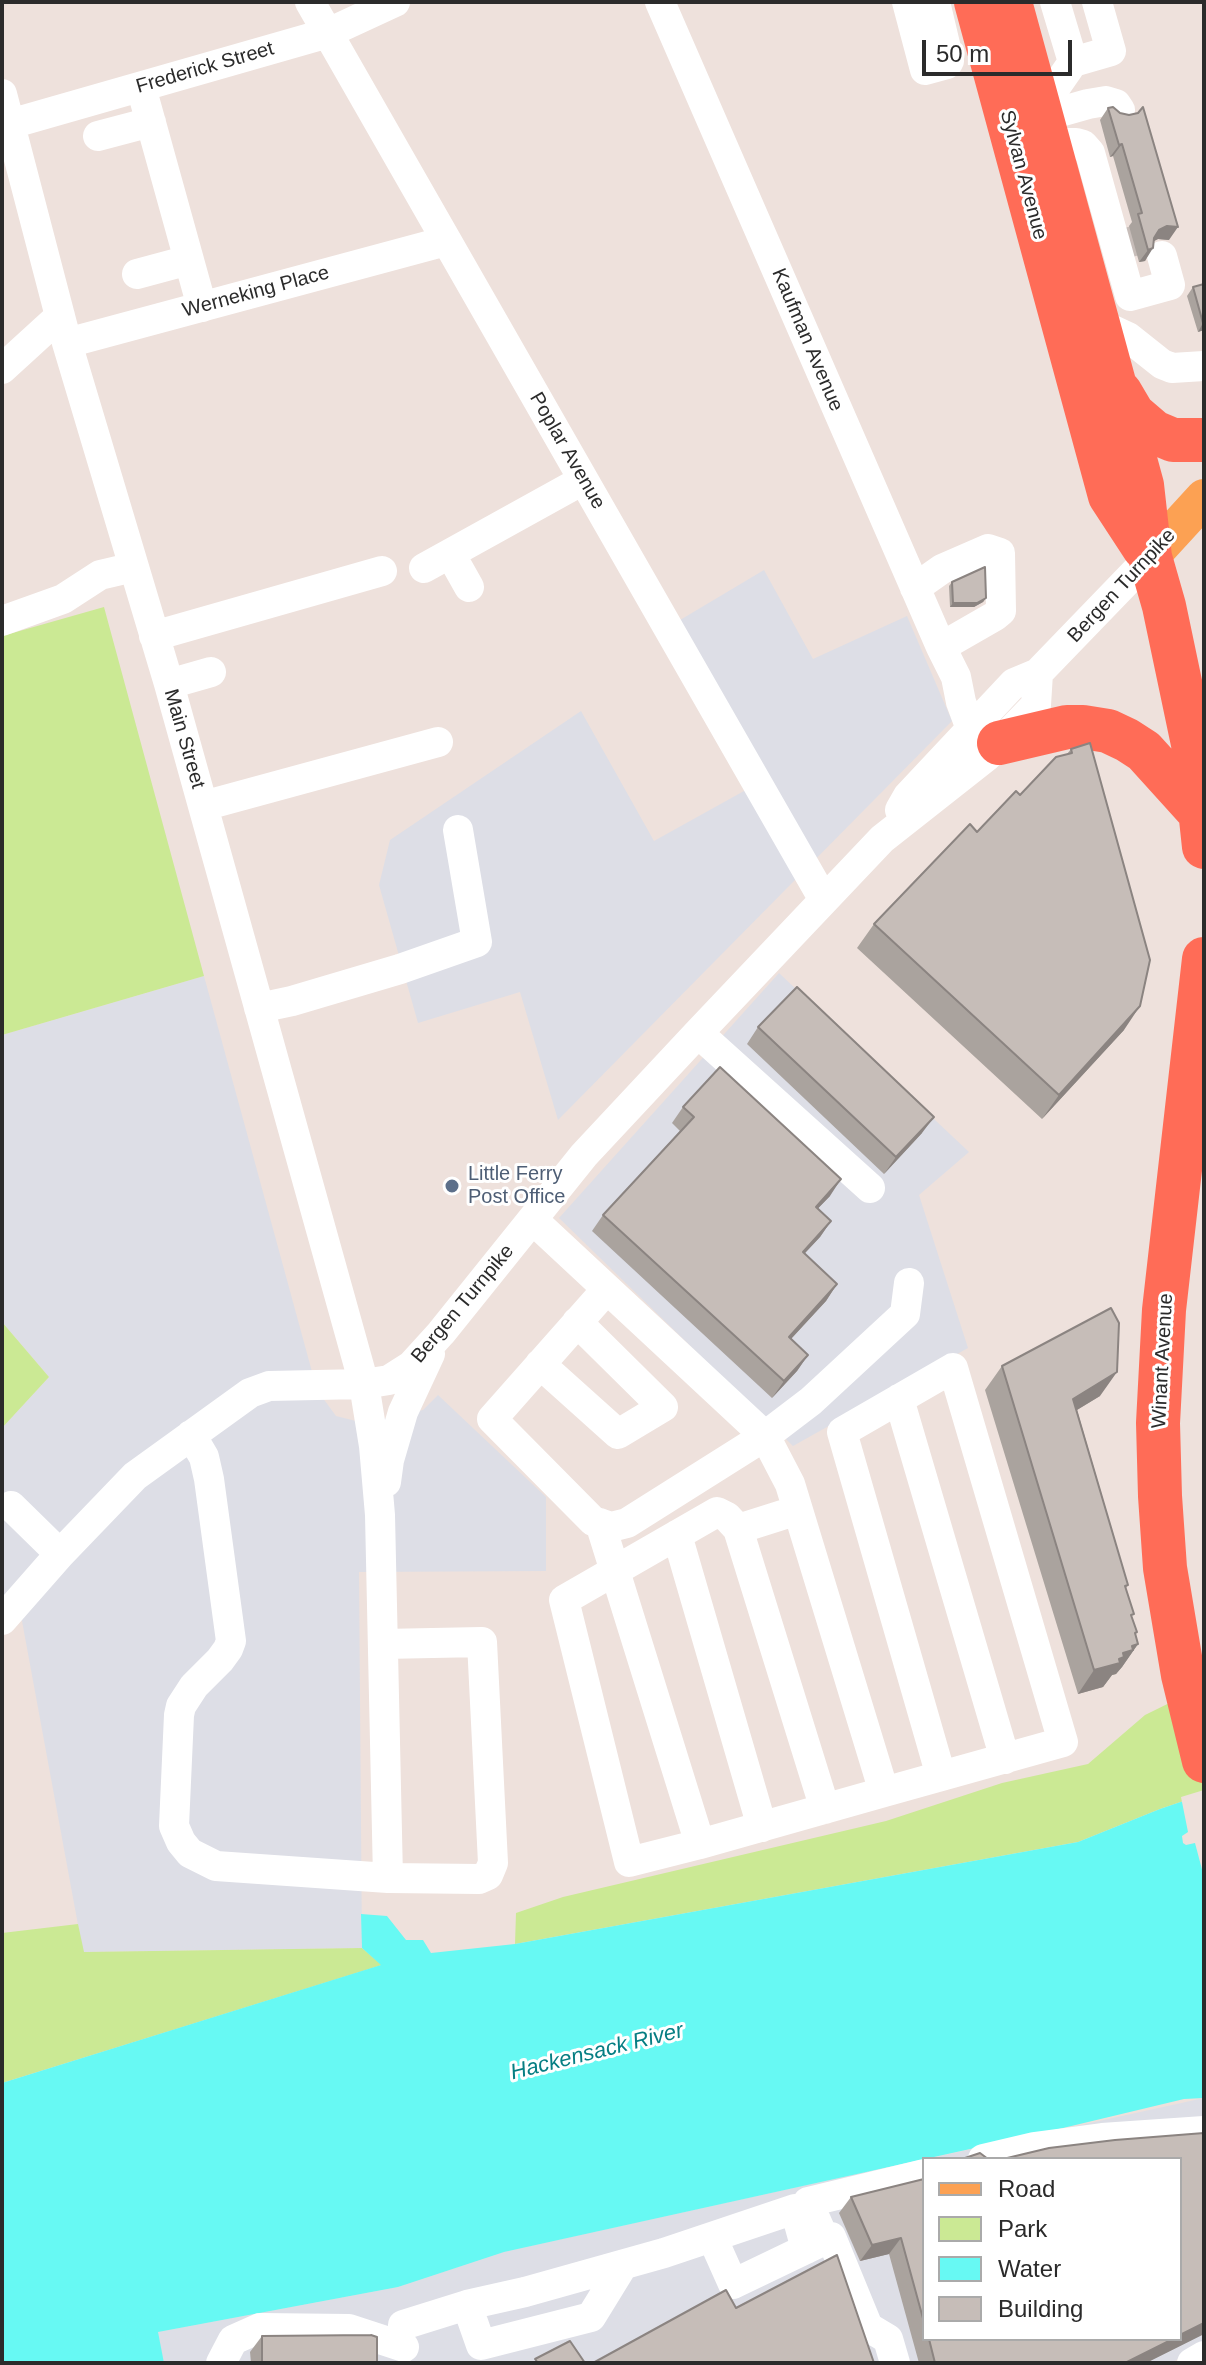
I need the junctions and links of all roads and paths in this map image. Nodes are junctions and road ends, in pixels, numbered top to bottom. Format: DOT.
graph roads {
  1 [pos="310,2"];
  2 [pos="395,2"];
  3 [pos="660,2"];
  4 [pos="907,2"];
  5 [pos="935,2"];
  6 [pos="976,2"];
  7 [pos="1010,2"];
  8 [pos="1055,2"];
  9 [pos="1097,2"];
  10 [pos="328,33"];
  11 [pos="1073,62"];
  12 [pos="141,87"];
  13 [pos="2,94"];
  14 [pos="1120,110"];
  15 [pos="1042,119"];
  16 [pos="151,122"];
  17 [pos="10,124"];
  18 [pos="98,136"];
  19 [pos="1094,167"];
  20 [pos="1128,227"];
  21 [pos="446,241"];
  22 [pos="1061,251"];
  23 [pos="189,260"];
  24 [pos="1149,270"];
  25 [pos="137,274"];
  26 [pos="202,307"];
  27 [pos="64,330"];
  28 [pos="1130,364"];
  29 [pos="1204,366"];
  30 [pos="2,369"];
  31 [pos="1204,440"];
  32 [pos="583,480"];
  33 [pos="1204,498"];
  34 [pos="1150,557"];
  35 [pos="134,567"];
  36 [pos="382,571"];
  37 [pos="469,587"];
  38 [pos="915,588"];
  39 [pos="2,621"];
  40 [pos="154,636"];
  41 [pos="941,647"];
  42 [pos="211,672"];
  43 [pos="956,677"];
  44 [pos="1026,678"];
  45 [pos="169,684"];
  46 [pos="985,736"];
  47 [pos="438,742"];
  48 [pos="203,806"];
  49 [pos="458,830"];
  50 [pos="1202,831"];
  51 [pos="824,900"];
  52 [pos="1204,959"];
  53 [pos="259,1008"];
  54 [pos="698,1033"];
  55 [pos="870,1188"];
  56 [pos="533,1220"];
  57 [pos="909,1283"];
  58 [pos="607,1289"];
  59 [pos="577,1322"];
  60 [pos="441,1333"];
  61 [pos="540,1364"];
  62 [pos="706,1380"];
  63 [pos="364,1384"];
  64 [pos="899,1399"];
  65 [pos="663,1407"];
  66 [pos="191,1435"];
  67 [pos="765,1436"];
  68 [pos="11,1506"];
  69 [pos="798,1510"];
  70 [pos="380,1515"];
  71 [pos="600,1523"];
  72 [pos="738,1529"];
  73 [pos="677,1535"];
  74 [pos="60,1554"];
  75 [pos="615,1571"];
  76 [pos="2,1620"];
  77 [pos="383,1644"];
  78 [pos="1005,1759"];
  79 [pos="1204,1761"];
  80 [pos="941,1776"];
  81 [pos="884,1792"];
  82 [pos="825,1809"];
  83 [pos="762,1827"];
  84 [pos="700,1844"];
  85 [pos="388,1878"];
  86 [pos="1204,2131"];
  87 [pos="992,2157"];
  88 [pos="922,2174"];
  89 [pos="712,2237"];
  90 [pos="815,2244"];
  91 [pos="623,2265"];
  92 [pos="467,2305"];
  93 [pos="404,2337"];
  94 [pos="480,2354"];
  95 [pos="1204,2356"];
  96 [pos="221,2363"];
  97 [pos="895,2363"];
  98 [pos="1192,2363"];
  1 -- 10 [label="street, Poplar Avenue"];
  2 -- 10 [label="street, Frederick Street"];
  3 -- 38 [label="street, Kaufman Avenue"];
  4 -- 5 [label="street"];
  6 -- 22 [label="highway, Sylvan Avenue"];
  7 -- 15 [label="highway, Sylvan Avenue"];
  8 -- 11 [label="street"];
  9 -- 11 [label="street"];
  10 -- 12 [label="street, Frederick Street"];
  10 -- 21 [label="street, Poplar Avenue"];
  11 -- 15 [label="street"];
  12 -- 16 [label="street"];
  12 -- 17 [label="street, Frederick Street"];
  13 -- 17 [label="street, Main Street"];
  14 -- 15 [label="street"];
  15 -- 19 [label="street"];
  15 -- 22 [label="highway, Sylvan Avenue"];
  16 -- 18 [label="street"];
  16 -- 23 [label="street"];
  17 -- 27 [label="street, Main Street"];
  19 -- 20 [label="street"];
  19 -- 24 [label="street"];
  21 -- 26 [label="street, Werneking Place"];
  21 -- 32 [label="street, Poplar Avenue"];
  22 -- 28 [label="highway"];
  22 -- 34 [label="highway"];
  23 -- 25 [label="street"];
  23 -- 26 [label="street"];
  26 -- 27 [label="street, Werneking Place"];
  27 -- 30 [label="street"];
  27 -- 35 [label="street, Main Street"];
  28 -- 29 [label="street"];
  28 -- 31 [label="highway"];
  28 -- 34 [label="highway"];
  32 -- 37 [label="street"];
  32 -- 51 [label="street, Poplar Avenue"];
  33 -- 34 [label="main road, Bergen Turnpike"];
  34 -- 44 [label="street, Bergen Turnpike"];
  34 -- 50 [label="highway"];
  35 -- 39 [label="street"];
  35 -- 40 [label="street, Main Street"];
  36 -- 40 [label="street"];
  38 -- 41 [label="street, Kaufman Avenue"];
  38 -- 41 [label="street"];
  40 -- 45 [label="street, Main Street"];
  41 -- 43 [label="street, Kaufman Avenue"];
  42 -- 45 [label="street"];
  43 -- 44 [label="street"];
  43 -- 46 [label="street, Kaufman Avenue"];
  44 -- 46 [label="street, Bergen Turnpike"];
  45 -- 48 [label="street, Main Street"];
  46 -- 50 [label="highway"];
  46 -- 51 [label="street, Bergen Turnpike"];
  47 -- 48 [label="street"];
  48 -- 53 [label="street, Main Street"];
  49 -- 53 [label="street"];
  51 -- 54 [label="street, Bergen Turnpike"];
  52 -- 79 [label="highway, Winant Avenue"];
  53 -- 63 [label="street, Main Street"];
  54 -- 55 [label="street"];
  54 -- 56 [label="street, Bergen Turnpike"];
  56 -- 58 [label="street"];
  56 -- 60 [label="street, Bergen Turnpike"];
  57 -- 67 [label="street"];
  58 -- 59 [label="street"];
  58 -- 62 [label="street"];
  59 -- 61 [label="street"];
  59 -- 65 [label="street"];
  60 -- 63 [label="street, Bergen Turnpike"];
  60 -- 70 [label="street"];
  61 -- 65 [label="street"];
  61 -- 71 [label="street"];
  62 -- 65 [label="street"];
  62 -- 67 [label="street"];
  63 -- 66 [label="street, Bergen Turnpike"];
  63 -- 70 [label="street"];
  64 -- 78 [label="street"];
  64 -- 78 [label="street"];
  64 -- 80 [label="street"];
  66 -- 74 [label="street, Bergen Turnpike"];
  66 -- 85 [label="street"];
  67 -- 69 [label="street"];
  67 -- 71 [label="street"];
  68 -- 74 [label="street"];
  69 -- 72 [label="street"];
  69 -- 81 [label="street"];
  70 -- 77 [label="street"];
  71 -- 75 [label="street"];
  72 -- 73 [label="street"];
  72 -- 82 [label="street"];
  73 -- 75 [label="street"];
  73 -- 83 [label="street"];
  74 -- 76 [label="street, Bergen Turnpike"];
  75 -- 84 [label="street"];
  75 -- 84 [label="street"];
  77 -- 85 [label="street"];
  77 -- 85 [label="street"];
  78 -- 80 [label="street"];
  80 -- 81 [label="street"];
  81 -- 82 [label="street"];
  82 -- 83 [label="street"];
  83 -- 84 [label="street"];
  86 -- 87 [label="street"];
  88 -- 90 [label="street"];
  89 -- 90 [label="street"];
  89 -- 90 [label="street"];
  89 -- 91 [label="street"];
  90 -- 97 [label="street"];
  91 -- 92 [label="street"];
  91 -- 94 [label="street"];
  92 -- 93 [label="street"];
  92 -- 94 [label="street"];
  93 -- 96 [label="street"];
  95 -- 98 [label="street"];
}
